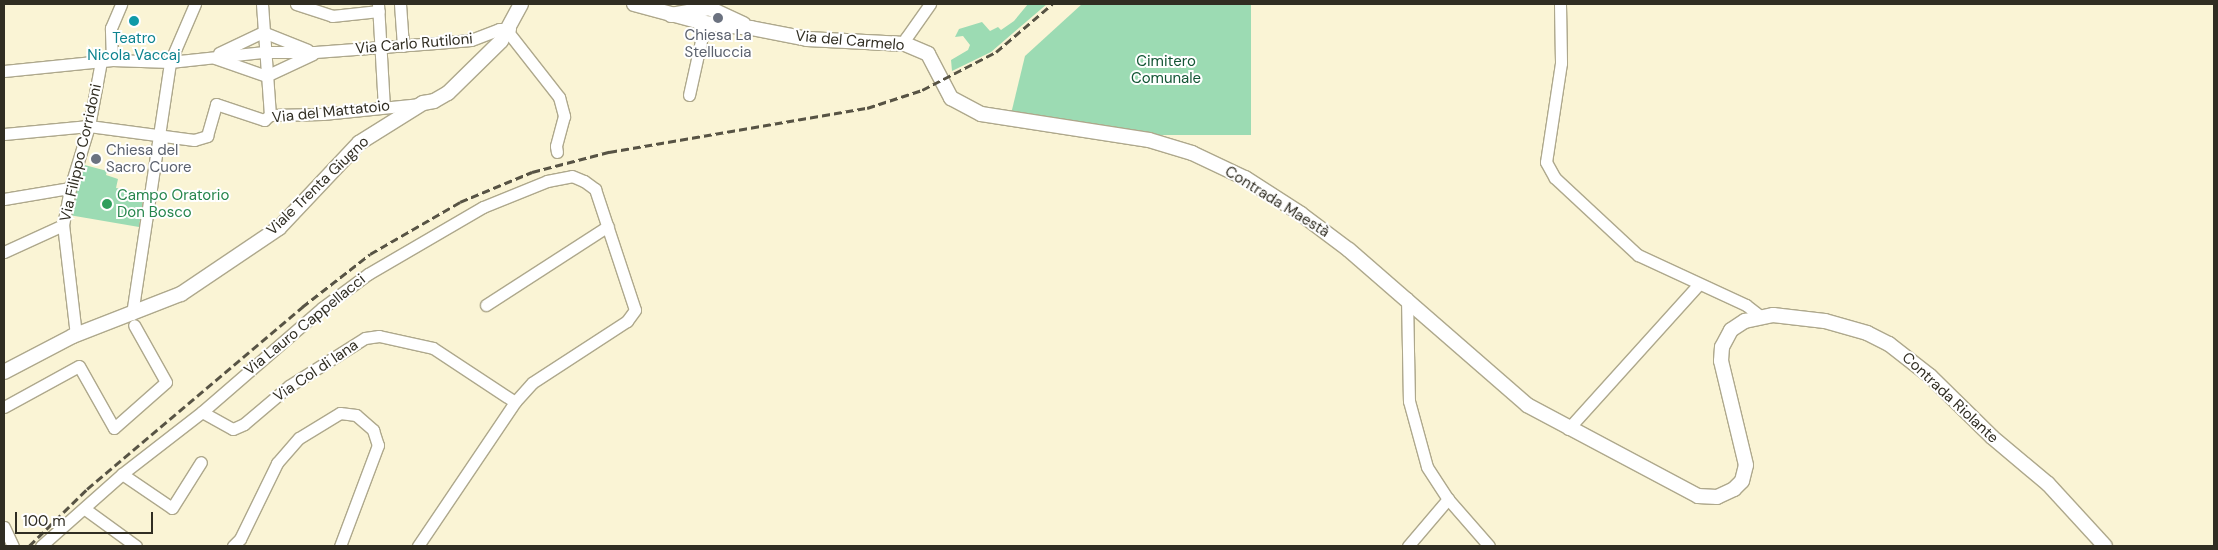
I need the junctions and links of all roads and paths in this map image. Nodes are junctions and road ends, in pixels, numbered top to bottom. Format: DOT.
graph roads {
  1 [pos="121,4"];
  2 [pos="195,4"];
  3 [pos="262,4"];
  4 [pos="296,4"];
  5 [pos="400,4"];
  6 [pos="522,4"];
  7 [pos="634,4"];
  8 [pos="930,4"];
  9 [pos="1560,4"];
  10 [pos="378,7"];
  11 [pos="670,15"];
  12 [pos="705,23"];
  13 [pos="751,28"];
  14 [pos="509,31"];
  15 [pos="263,32"];
  16 [pos="905,44"];
  17 [pos="403,46"];
  18 [pos="381,48"];
  19 [pos="264,52"];
  20 [pos="315,52"];
  21 [pos="211,57"];
  22 [pos="106,61"];
  23 [pos="170,62"];
  24 [pos="4,71"];
  25 [pos="266,76"];
  26 [pos="946,89"];
  27 [pos="689,95"];
  28 [pos="422,103"];
  29 [pos="384,107"];
  30 [pos="270,115"];
  31 [pos="89,126"];
  32 [pos="4,134"];
  33 [pos="158,138"];
  34 [pos="557,152"];
  35 [pos="70,188"];
  36 [pos="4,198"];
  37 [pos="63,225"];
  38 [pos="608,226"];
  39 [pos="4,252"];
  40 [pos="1698,285"];
  41 [pos="1407,298"];
  42 [pos="486,305"];
  43 [pos="1760,316"];
  44 [pos="133,320"];
  45 [pos="76,335"];
  46 [pos="4,372"];
  47 [pos="515,402"];
  48 [pos="4,407"];
  49 [pos="202,412"];
  50 [pos="1568,429"];
  51 [pos="201,462"];
  52 [pos="122,474"];
  53 [pos="1448,499"];
  54 [pos="85,509"];
  55 [pos="4,527"];
  56 [pos="12,546"];
  57 [pos="41,546"];
  58 [pos="136,546"];
  59 [pos="233,546"];
  60 [pos="340,546"];
  61 [pos="418,546"];
  62 [pos="1408,546"];
  63 [pos="1489,546"];
  64 [pos="2105,546"];
  1 -- 22 [label="street, Via Filippo Corridoni"];
  2 -- 23 [label="street"];
  3 -- 15 [label="street"];
  4 -- 10 [label="street"];
  5 -- 17 [label="street"];
  6 -- 14 [label="street, Viale Trenta Giugno"];
  7 -- 11 [label="street, Via del Carmelo"];
  8 -- 16 [label="street"];
  9 -- 40 [label="street, Contrada Riolante"];
  10 -- 18 [label="street"];
  11 -- 12 [label="street, Via del Carmelo"];
  11 -- 13 [label="street, Via del Carmelo"];
  12 -- 13 [label="street, Via del Carmelo"];
  12 -- 27 [label="street"];
  13 -- 16 [label="street, Via del Carmelo"];
  14 -- 17 [label="street, Via Carlo Rutiloni"];
  14 -- 28 [label="street, Viale Trenta Giugno"];
  14 -- 34 [label="street"];
  15 -- 19 [label="street"];
  15 -- 20 [label="street"];
  15 -- 21 [label="street"];
  16 -- 26 [label="street, Via del Carmelo"];
  17 -- 18 [label="street, Via Carlo Rutiloni"];
  18 -- 20 [label="street, Via Carlo Rutiloni"];
  18 -- 29 [label="street"];
  19 -- 20 [label="street, Via Carlo Rutiloni"];
  19 -- 21 [label="street, Via Carlo Rutiloni"];
  19 -- 25 [label="street"];
  20 -- 25 [label="street"];
  21 -- 23 [label="street, Via Carlo Rutiloni"];
  21 -- 25 [label="street"];
  22 -- 23 [label="street, Via Carlo Rutiloni"];
  22 -- 24 [label="street, Via Carlo Rutiloni"];
  22 -- 31 [label="street, Via Filippo Corridoni"];
  23 -- 33 [label="street"];
  25 -- 30 [label="street"];
  26 -- 41 [label="street, Contrada Maestà"];
  28 -- 29 [label="street, Via del Mattatoio"];
  28 -- 44 [label="street, Viale Trenta Giugno"];
  29 -- 30 [label="street, Via del Mattatoio"];
  30 -- 33 [label="street, Via del Mattatoio"];
  31 -- 32 [label="street"];
  31 -- 33 [label="street"];
  31 -- 35 [label="street, Via Filippo Corridoni"];
  33 -- 44 [label="street"];
  35 -- 36 [label="street"];
  35 -- 37 [label="street, Via Filippo Corridoni"];
  37 -- 39 [label="street"];
  37 -- 45 [label="street, Via Filippo Corridoni"];
  38 -- 42 [label="street"];
  38 -- 47 [label="street, Via Lauro Cappellacci"];
  38 -- 49 [label="street, Via Lauro Cappellacci"];
  40 -- 43 [label="street, Contrada Riolante"];
  40 -- 50 [label="street"];
  41 -- 50 [label="street, Contrada Maestà"];
  41 -- 53 [label="street"];
  43 -- 50 [label="street"];
  43 -- 64 [label="street, Contrada Riolante"];
  44 -- 45 [label="street, Viale Trenta Giugno"];
  44 -- 48 [label="street"];
  45 -- 46 [label="street, Viale Trenta Giugno"];
  47 -- 49 [label="street, Via Col di lana"];
  47 -- 61 [label="street, Via Lauro Cappellacci"];
  49 -- 52 [label="street, Via Lauro Cappellacci"];
  51 -- 52 [label="street"];
  52 -- 54 [label="street, Via Lauro Cappellacci"];
  53 -- 62 [label="street"];
  53 -- 63 [label="street"];
  54 -- 57 [label="street, Via Lauro Cappellacci"];
  54 -- 58 [label="street"];
  55 -- 56 [label="street"];
  59 -- 60 [label="street"];
}
